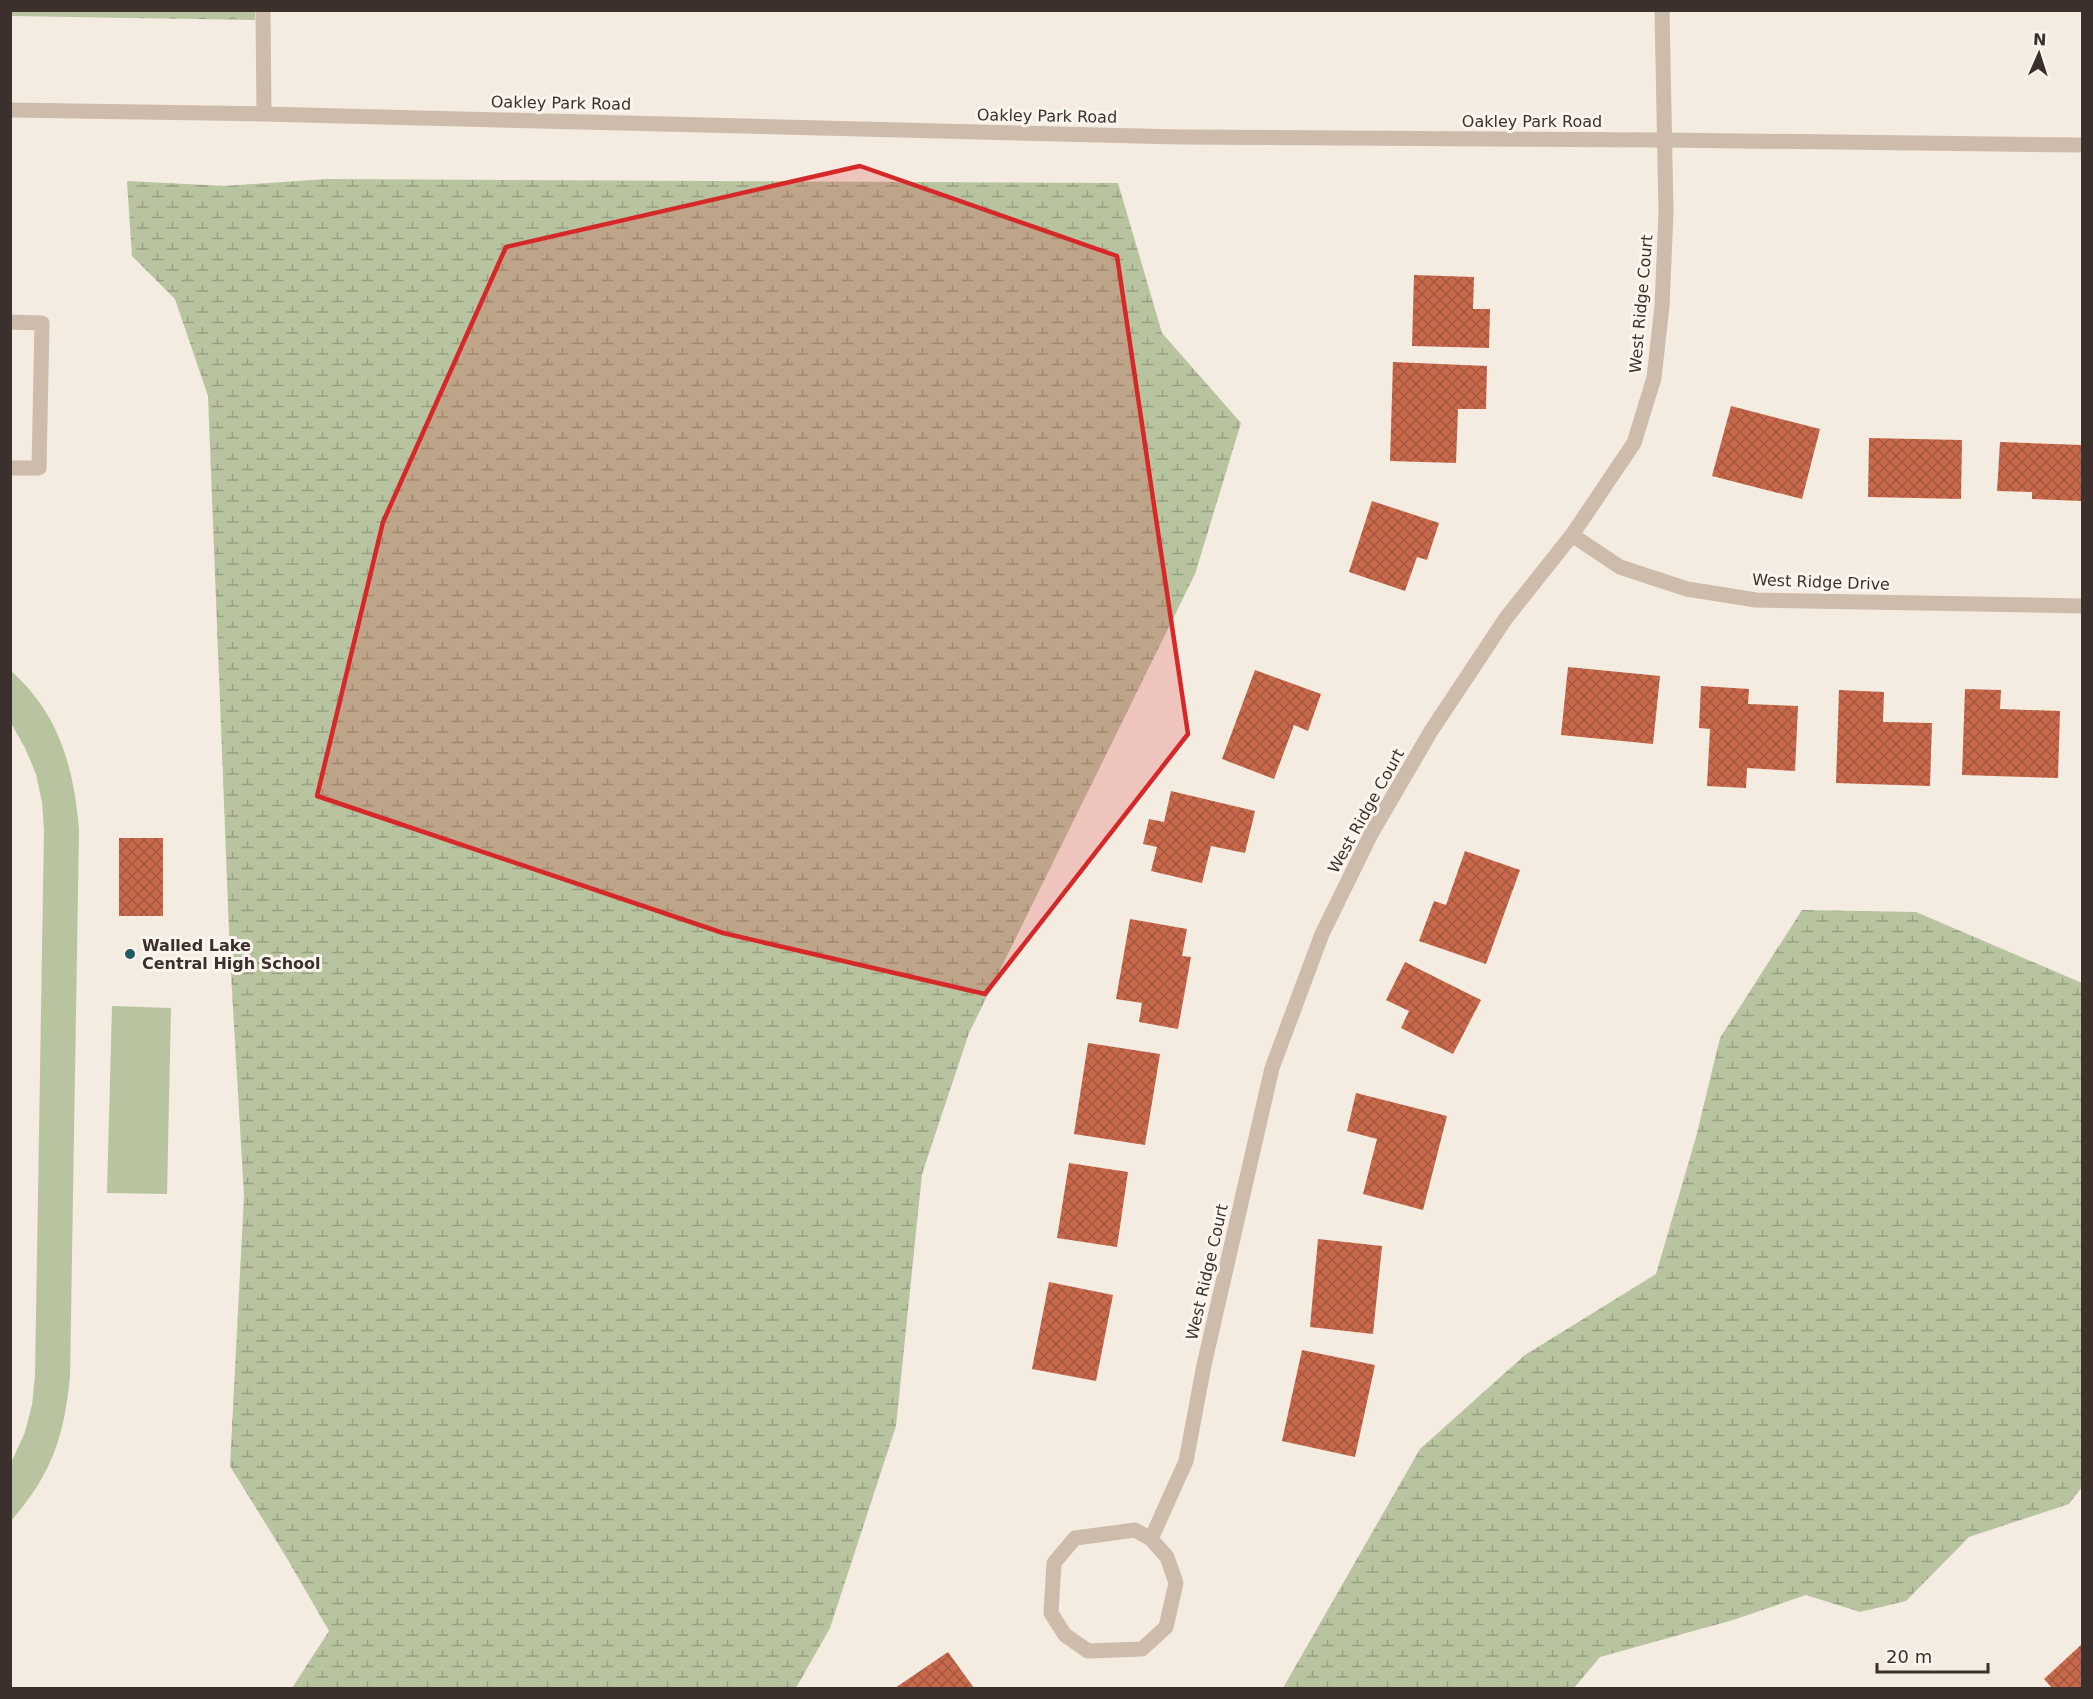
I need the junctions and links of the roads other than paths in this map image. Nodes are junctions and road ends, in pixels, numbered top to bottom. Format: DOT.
graph roads {
  1 [pos="263,10"];
  2 [pos="1662,10"];
  3 [pos="10,110"];
  4 [pos="264,114"];
  5 [pos="1664,140"];
  6 [pos="2082,145"];
  7 [pos="10,322"];
  8 [pos="10,468"];
  9 [pos="1572,535"];
  10 [pos="2082,606"];
  11 [pos="1150,1539"];
  1 -- 4 [label="street"];
  2 -- 5 [label="street, West Ridge Court"];
  3 -- 4 [label="street, Oakley Park Road"];
  4 -- 5 [label="street, Oakley Park Road"];
  5 -- 6 [label="street, Oakley Park Road"];
  5 -- 9 [label="street, West Ridge Court"];
  7 -- 8 [label="street"];
  9 -- 10 [label="street, West Ridge Drive"];
  9 -- 11 [label="street, West Ridge Court"];
  11 -- 11 [label="street"];
}
